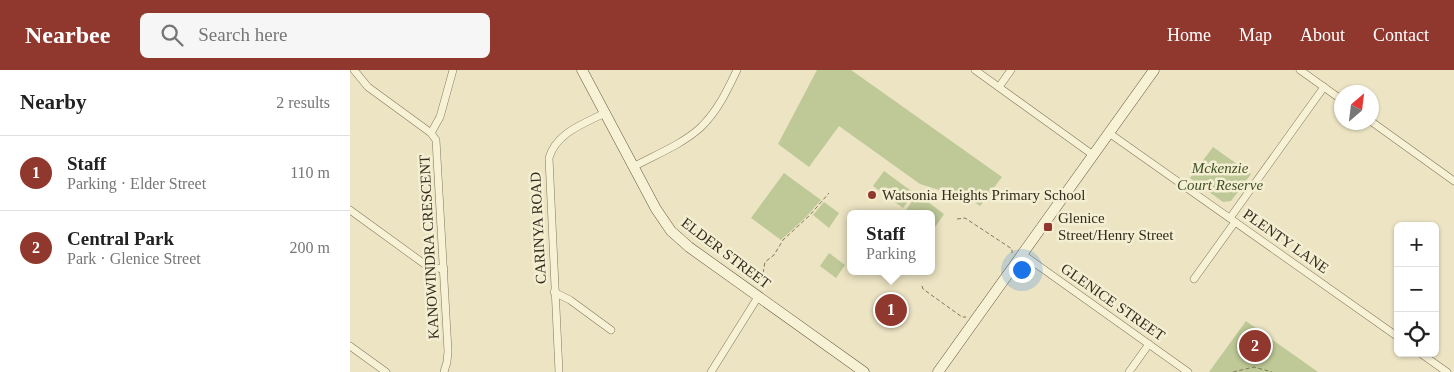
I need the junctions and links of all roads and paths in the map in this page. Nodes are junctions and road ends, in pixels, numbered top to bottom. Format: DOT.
graph roads {
  1 [pos="354,70"];
  2 [pos="453,70"];
  3 [pos="582,70"];
  4 [pos="737,70"];
  5 [pos="975,70"];
  6 [pos="1011,70"];
  7 [pos="1154,70"];
  8 [pos="1300,70"];
  9 [pos="998,87"];
  10 [pos="1324,87"];
  11 [pos="1334,94"];
  12 [pos="605,113"];
  13 [pos="1379,127"];
  14 [pos="431,133"];
  15 [pos="1109,133"];
  16 [pos="1093,155"];
  17 [pos="633,167"];
  18 [pos="1454,181"];
  19 [pos="828,193"];
  20 [pos="350,210"];
  21 [pos="958,219"];
  22 [pos="1232,220"];
  23 [pos="1017,255"];
  24 [pos="444,269"];
  25 [pos="1194,279"];
  26 [pos="756,284"];
  27 [pos="922,286"];
  28 [pos="554,292"];
  29 [pos="758,297"];
  30 [pos="969,317"];
  31 [pos="611,330"];
  32 [pos="1394,334"];
  33 [pos="1148,344"];
  34 [pos="350,346"];
  35 [pos="1426,357"];
  36 [pos="386,372"];
  37 [pos="444,372"];
  38 [pos="559,372"];
  39 [pos="711,372"];
  40 [pos="864,372"];
  41 [pos="938,372"];
  42 [pos="1129,372"];
  43 [pos="1188,372"];
  44 [pos="1233,372"];
  45 [pos="1272,372"];
  46 [pos="1447,372"];
  1 -- 14 [label="street, KANOWINDRA CRESCENT"];
  2 -- 14 [label="street"];
  3 -- 12 [label="street, ELDER STREET"];
  4 -- 17 [label="street"];
  5 -- 9 [label="street"];
  6 -- 9 [label="street"];
  7 -- 15 [label="street"];
  8 -- 10 [label="street"];
  9 -- 16 [label="street"];
  10 -- 11 [label="street"];
  10 -- 22 [label="street"];
  12 -- 17 [label="street, ELDER STREET"];
  12 -- 28 [label="street, CARINYA ROAD"];
  13 -- 18 [label="street"];
  14 -- 24 [label="street, KANOWINDRA CRESCENT"];
  15 -- 16 [label="street"];
  15 -- 22 [label="street, PLENTY LANE"];
  16 -- 23 [label="street"];
  17 -- 29 [label="street, ELDER STREET"];
  19 -- 26 [label="path"];
  20 -- 24 [label="street"];
  21 -- 23 [label="path"];
  22 -- 25 [label="street"];
  22 -- 32 [label="street, PLENTY LANE"];
  23 -- 33 [label="street, GLENICE STREET"];
  23 -- 41 [label="street"];
  24 -- 37 [label="street, KANOWINDRA CRESCENT"];
  27 -- 30 [label="path"];
  28 -- 31 [label="street"];
  28 -- 38 [label="street, CARINYA ROAD"];
  29 -- 39 [label="street"];
  29 -- 40 [label="street, ELDER STREET"];
  33 -- 42 [label="street"];
  33 -- 43 [label="street, GLENICE STREET"];
  34 -- 36 [label="street"];
  35 -- 46 [label="street"];
  44 -- 45 [label="path"];
}
